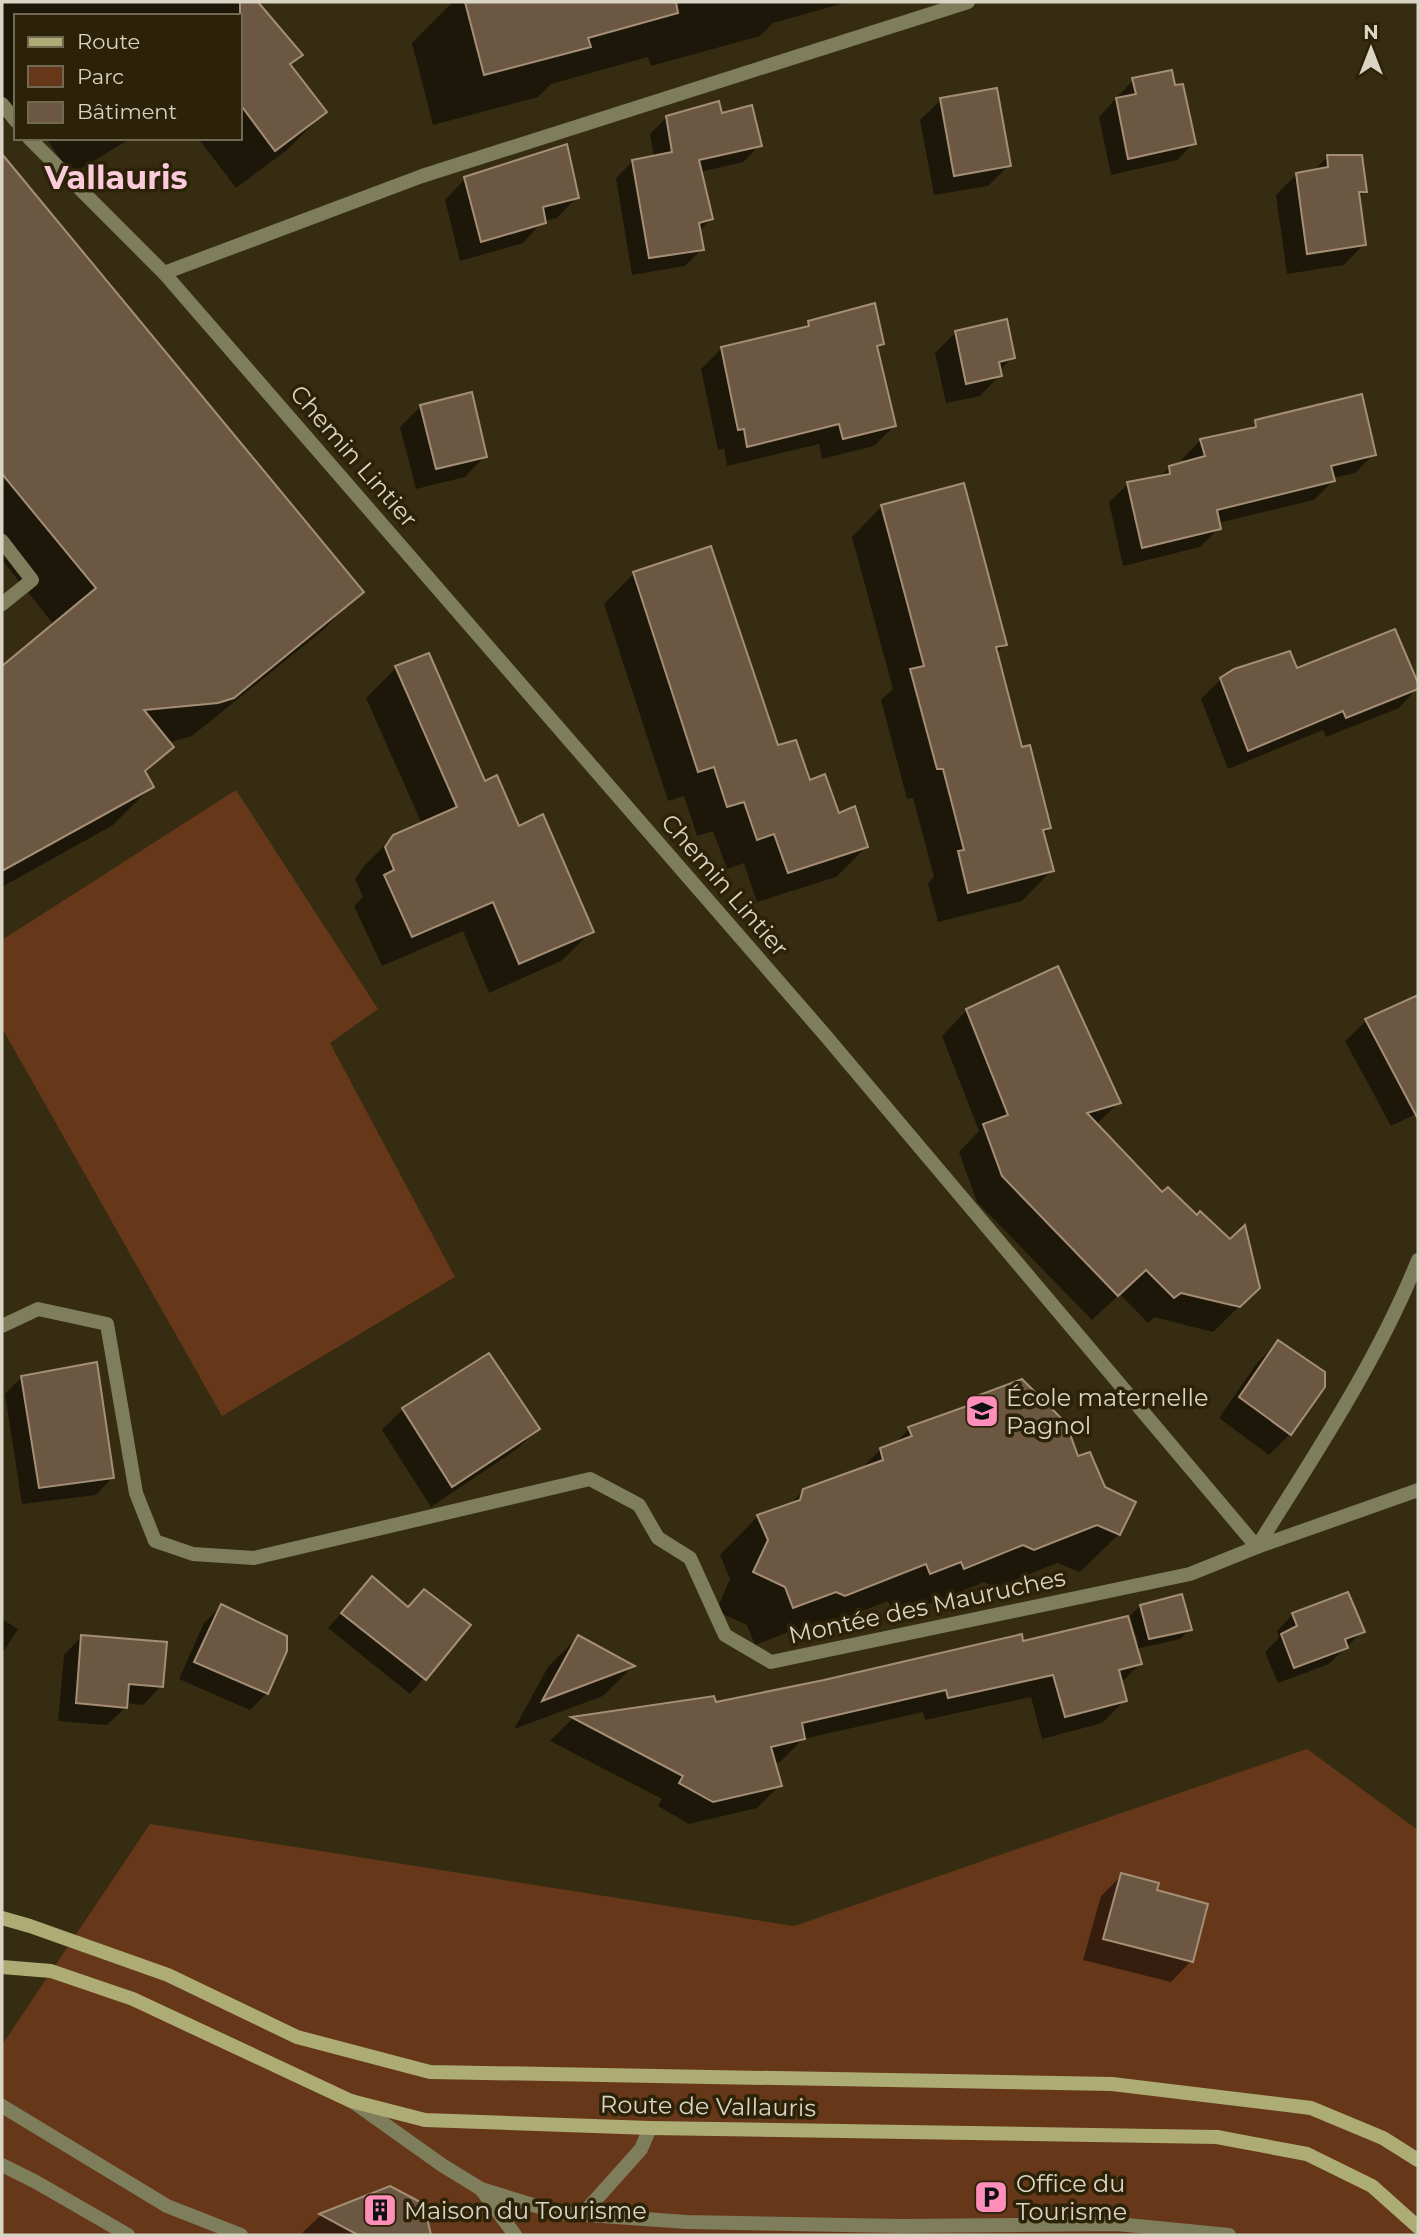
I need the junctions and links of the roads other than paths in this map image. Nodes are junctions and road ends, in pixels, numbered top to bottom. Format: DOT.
graph roads {
  1 [pos="968,2"];
  2 [pos="2,104"];
  3 [pos="14,119"];
  4 [pos="31,140"];
  5 [pos="164,273"];
  6 [pos="2,541"];
  7 [pos="2,604"];
  8 [pos="1418,1260"];
  9 [pos="2,1326"];
  10 [pos="1418,1490"];
  11 [pos="1257,1547"];
  12 [pos="2,1918"];
  13 [pos="2,1967"];
  14 [pos="351,2101"];
  15 [pos="2,2106"];
  16 [pos="650,2128"];
  17 [pos="1418,2160"];
  18 [pos="2,2165"];
  19 [pos="481,2189"];
  20 [pos="582,2215"];
  21 [pos="1418,2227"];
  22 [pos="128,2235"];
  23 [pos="242,2235"];
  24 [pos="515,2235"];
  25 [pos="1229,2235"];
  1 -- 5 [label="street"];
  2 -- 3 [label="street"];
  4 -- 5 [label="street, Chemin Lintier"];
  5 -- 11 [label="street, Chemin Lintier"];
  6 -- 7 [label="street"];
  8 -- 11 [label="street"];
  9 -- 11 [label="street, Montée des Mauruches"];
  10 -- 11 [label="street"];
  12 -- 17 [label="main road, Route de Vallauris"];
  13 -- 14 [label="main road, Route de Vallauris"];
  14 -- 16 [label="main road, Route de Vallauris"];
  14 -- 19 [label="street"];
  15 -- 23 [label="street"];
  16 -- 20 [label="street"];
  16 -- 21 [label="main road, Route de Vallauris"];
  18 -- 22 [label="street"];
  19 -- 20 [label="street"];
  19 -- 24 [label="street"];
  20 -- 25 [label="street"];
}
